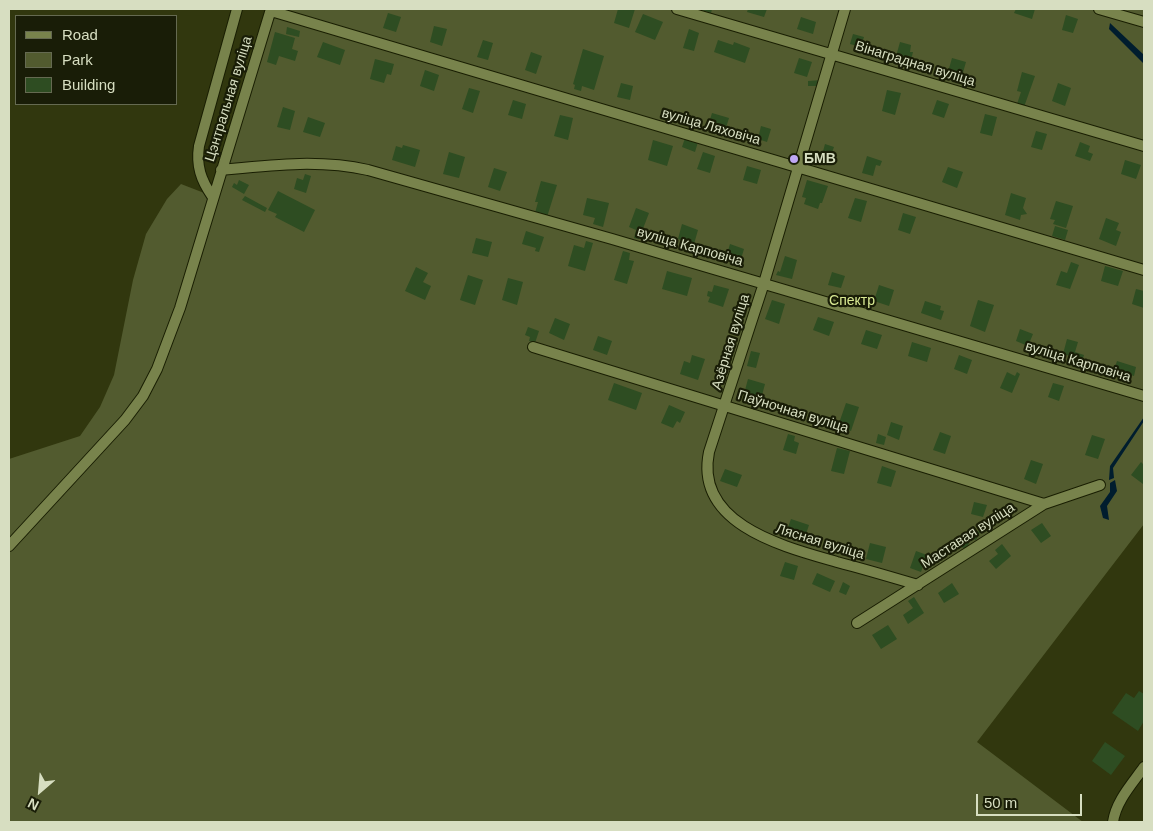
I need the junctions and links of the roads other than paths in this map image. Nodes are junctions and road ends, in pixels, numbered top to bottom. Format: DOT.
graph roads {
  1 [pos="237,9"];
  2 [pos="678,9"];
  3 [pos="845,9"];
  4 [pos="1098,9"];
  5 [pos="271,10"];
  6 [pos="1144,22"];
  7 [pos="833,54"];
  8 [pos="1144,146"];
  9 [pos="798,167"];
  10 [pos="221,170"];
  11 [pos="212,196"];
  12 [pos="1144,270"];
  13 [pos="764,283"];
  14 [pos="533,347"];
  15 [pos="1144,396"];
  16 [pos="726,406"];
  17 [pos="710,452"];
  18 [pos="1100,485"];
  19 [pos="1044,504"];
  20 [pos="9,546"];
  21 [pos="918,584"];
  22 [pos="857,623"];
  23 [pos="1144,767"];
  24 [pos="1113,822"];
  1 -- 11 [label="street"];
  2 -- 7 [label="street, Вінаградная вуліца"];
  3 -- 7 [label="street, Азёрная вуліца"];
  4 -- 6 [label="street"];
  5 -- 9 [label="street, вуліца Ляховіча"];
  5 -- 10 [label="street, Цэнтральная вуліца"];
  7 -- 8 [label="street, Вінаградная вуліца"];
  7 -- 9 [label="street, Азёрная вуліца"];
  9 -- 12 [label="street, вуліца Ляховіча"];
  9 -- 13 [label="street, Азёрная вуліца"];
  10 -- 11 [label="street, Цэнтральная вуліца"];
  10 -- 13 [label="street, вуліца Карповіча"];
  11 -- 20 [label="street, Цэнтральная вуліца"];
  13 -- 15 [label="street, вуліца Карповіча"];
  13 -- 16 [label="street, Азёрная вуліца"];
  14 -- 16 [label="street, Паўночная вуліца"];
  16 -- 17 [label="street, Азёрная вуліца"];
  16 -- 19 [label="street, Паўночная вуліца"];
  17 -- 21 [label="street, Лясная вуліца"];
  18 -- 19 [label="street, Маставая вуліца"];
  19 -- 21 [label="street, Маставая вуліца"];
  21 -- 22 [label="street, Маставая вуліца"];
  23 -- 24 [label="street"];
}
